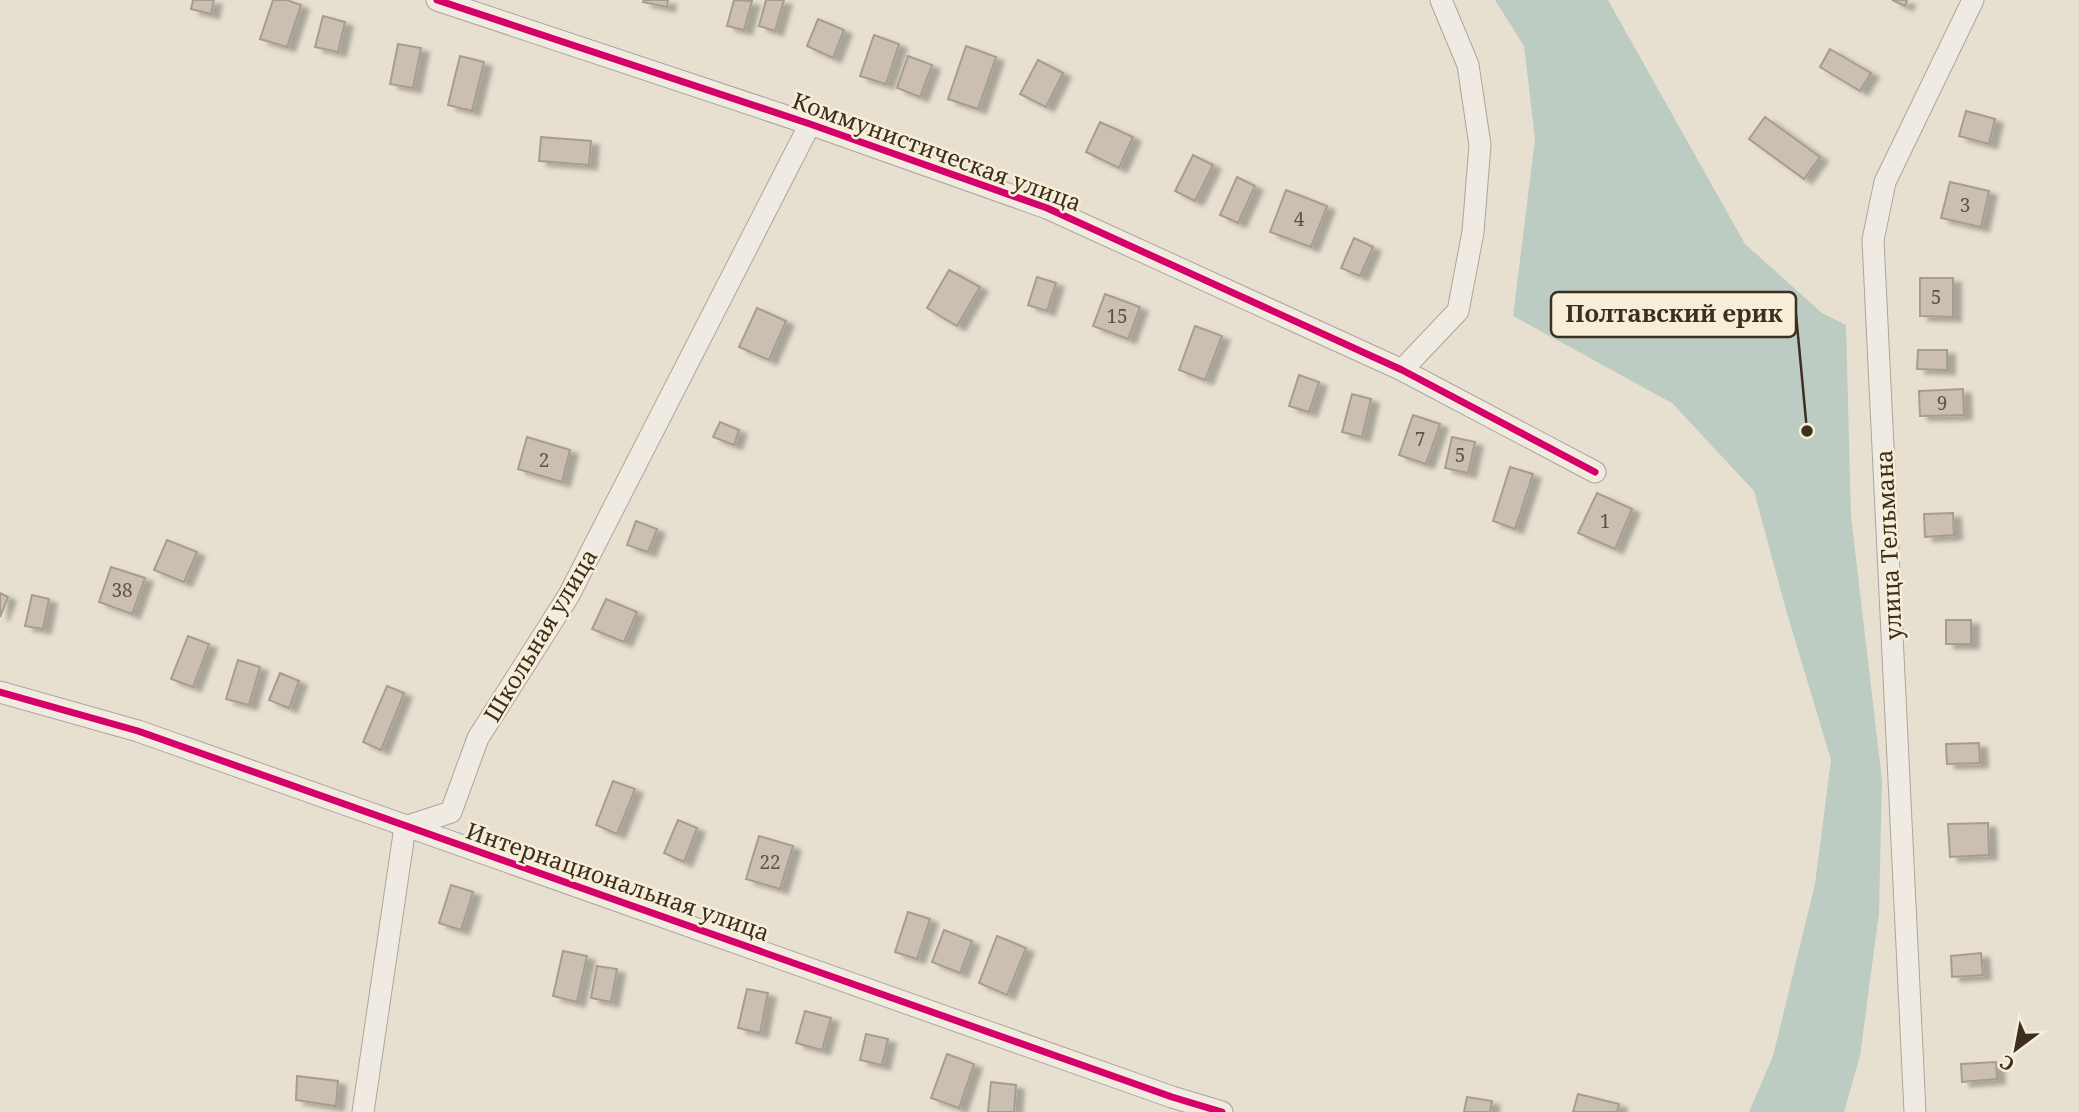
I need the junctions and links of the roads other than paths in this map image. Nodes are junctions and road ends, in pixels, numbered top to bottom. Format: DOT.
graph roads {
  1 [pos="437,0"];
  2 [pos="1441,0"];
  3 [pos="1973,0"];
  4 [pos="810,124"];
  5 [pos="1402,370"];
  6 [pos="1595,472"];
  7 [pos="0,692"];
  8 [pos="405,827"];
  9 [pos="363,1112"];
  10 [pos="1222,1112"];
  11 [pos="1914,1112"];
  1 -- 4 [label="street, Коммунистическая улица"];
  2 -- 5 [label="street"];
  3 -- 11 [label="street, улица Тельмана"];
  4 -- 5 [label="street, Коммунистическая улица"];
  4 -- 8 [label="street, Школьная улица"];
  5 -- 6 [label="street, Коммунистическая улица"];
  7 -- 8 [label="street, Интернациональная улица"];
  8 -- 9 [label="street"];
  8 -- 10 [label="street, Интернациональная улица"];
}
